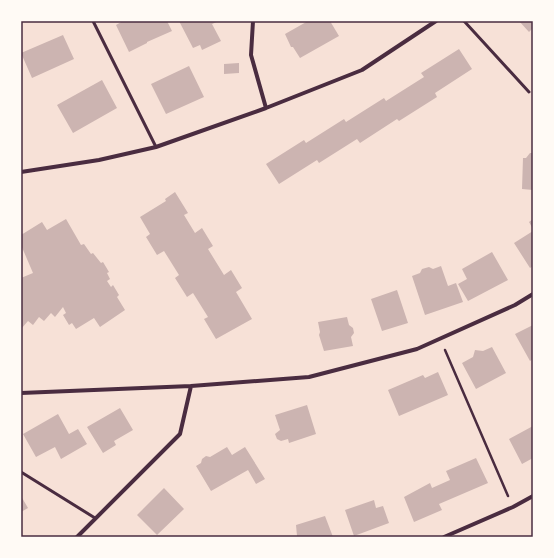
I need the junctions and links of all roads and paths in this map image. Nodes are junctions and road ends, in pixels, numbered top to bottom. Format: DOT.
graph roads {
  1 [pos="92,21"];
  2 [pos="253,21"];
  3 [pos="436,21"];
  4 [pos="464,21"];
  5 [pos="530,92"];
  6 [pos="266,108"];
  7 [pos="156,147"];
  8 [pos="21,172"];
  9 [pos="533,294"];
  10 [pos="440,338"];
  11 [pos="191,386"];
  12 [pos="21,393"];
  13 [pos="21,472"];
  14 [pos="533,496"];
  15 [pos="513,507"];
  16 [pos="95,518"];
  17 [pos="77,537"];
  18 [pos="444,537"];
  1 -- 7 [label="lane"];
  2 -- 6 [label="street"];
  3 -- 6 [label="street"];
  4 -- 5 [label="lane"];
  6 -- 7 [label="street"];
  7 -- 8 [label="street"];
  9 -- 10 [label="street"];
  10 -- 11 [label="street"];
  10 -- 15 [label="path"];
  11 -- 12 [label="street"];
  11 -- 16 [label="street"];
  13 -- 16 [label="lane"];
  14 -- 15 [label="street"];
  15 -- 18 [label="street"];
  16 -- 17 [label="street"];
}
